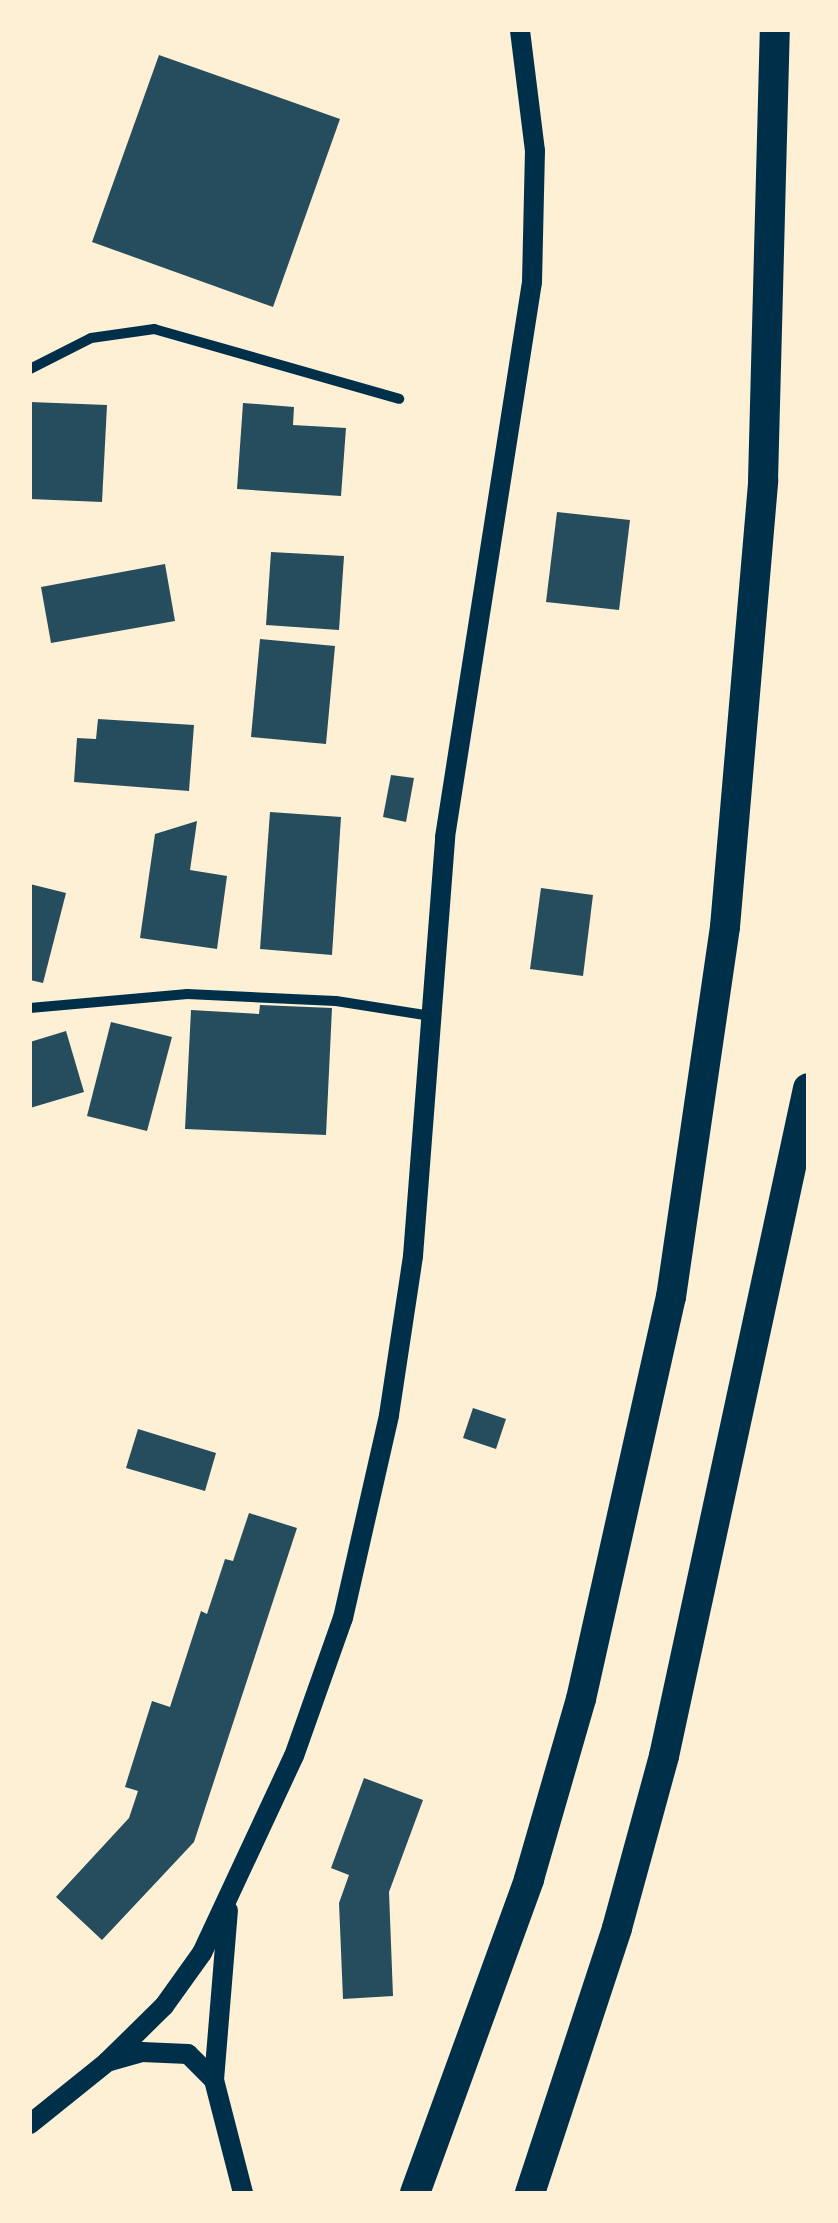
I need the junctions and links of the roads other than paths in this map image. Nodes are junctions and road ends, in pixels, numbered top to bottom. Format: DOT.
graph roads {
  1 [pos="520,30"];
  2 [pos="775,30"];
  3 [pos="30,369"];
  4 [pos="400,399"];
  5 [pos="30,1008"];
  6 [pos="431,1016"];
  7 [pos="808,1088"];
  8 [pos="229,1904"];
  9 [pos="107,2062"];
  10 [pos="214,2080"];
  11 [pos="30,2124"];
  12 [pos="242,2193"];
  13 [pos="415,2193"];
  14 [pos="530,2193"];
  1 -- 6 [label="main road"];
  2 -- 13 [label="highway"];
  3 -- 4 [label="street"];
  5 -- 6 [label="street"];
  6 -- 8 [label="main road"];
  7 -- 14 [label="highway"];
  8 -- 9 [label="main road"];
  8 -- 10 [label="main road"];
  9 -- 10 [label="main road"];
  9 -- 11 [label="main road"];
  10 -- 12 [label="main road"];
}
